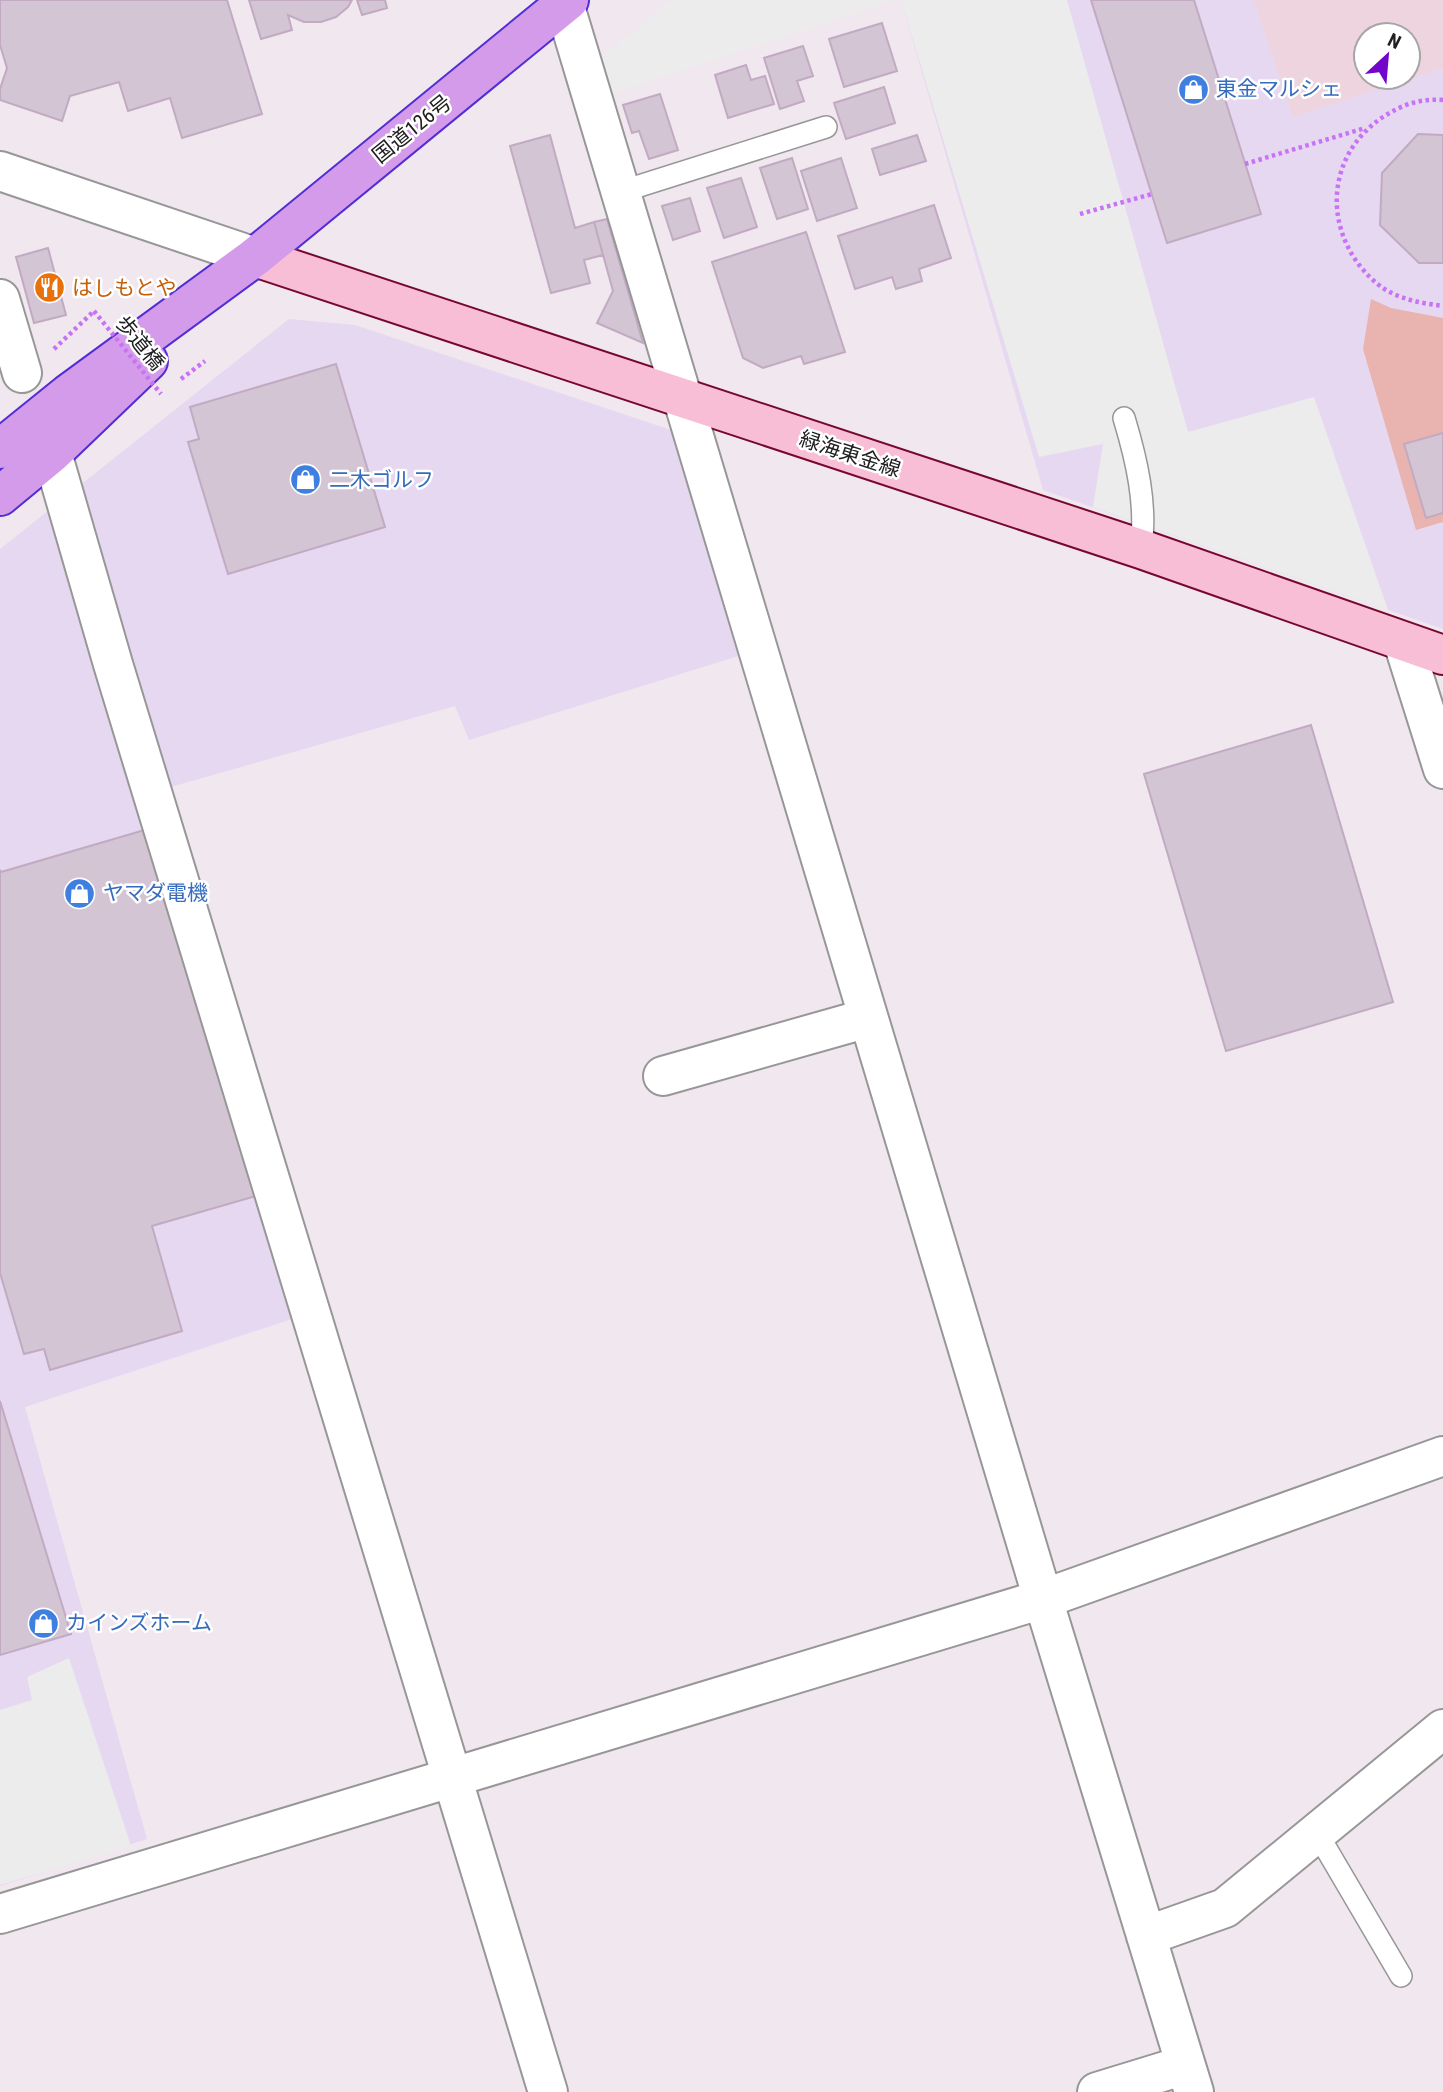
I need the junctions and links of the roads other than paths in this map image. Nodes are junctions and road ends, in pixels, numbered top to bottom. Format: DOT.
graph roads {
  1 [pos="565,1"];
  2 [pos="826,127"];
  3 [pos="0,170"];
  4 [pos="621,192"];
  5 [pos="255,257"];
  6 [pos="0,299"];
  7 [pos="36,363"];
  8 [pos="683,398"];
  9 [pos="1124,418"];
  10 [pos="0,449"];
  11 [pos="52,453"];
  12 [pos="0,496"];
  13 [pos="1141,550"];
  14 [pos="1403,642"];
  15 [pos="1443,655"];
  16 [pos="1443,769"];
  17 [pos="869,1017"];
  18 [pos="663,1076"];
  19 [pos="1443,1456"];
  20 [pos="1043,1600"];
  21 [pos="1443,1729"];
  22 [pos="451,1776"];
  23 [pos="1317,1833"];
  24 [pos="0,1914"];
  25 [pos="1146,1936"];
  26 [pos="1401,1976"];
  27 [pos="1190,2079"];
  28 [pos="548,2092"];
  29 [pos="1097,2092"];
  1 -- 4 [label="street"];
  1 -- 5 [label="highway, 国道126号"];
  2 -- 4 [label="lane"];
  3 -- 5 [label="street"];
  4 -- 8 [label="street"];
  5 -- 8 [label="main road, 緑海東金線"];
  5 -- 10 [label="highway, 国道126号"];
  5 -- 11 [label="highway, 国道126号"];
  6 -- 7 [label="street"];
  8 -- 13 [label="main road, 緑海東金線"];
  8 -- 17 [label="street"];
  9 -- 13 [label="lane"];
  11 -- 12 [label="highway, 国道126号"];
  11 -- 22 [label="street"];
  13 -- 14 [label="main road, 緑海東金線"];
  14 -- 15 [label="main road, 緑海東金線"];
  14 -- 16 [label="street"];
  17 -- 18 [label="street"];
  17 -- 20 [label="street"];
  19 -- 20 [label="street"];
  20 -- 22 [label="street"];
  20 -- 25 [label="street"];
  21 -- 23 [label="street"];
  22 -- 24 [label="street"];
  22 -- 28 [label="street"];
  23 -- 25 [label="street"];
  23 -- 26 [label="lane"];
  25 -- 27 [label="street"];
  27 -- 29 [label="street"];
}
